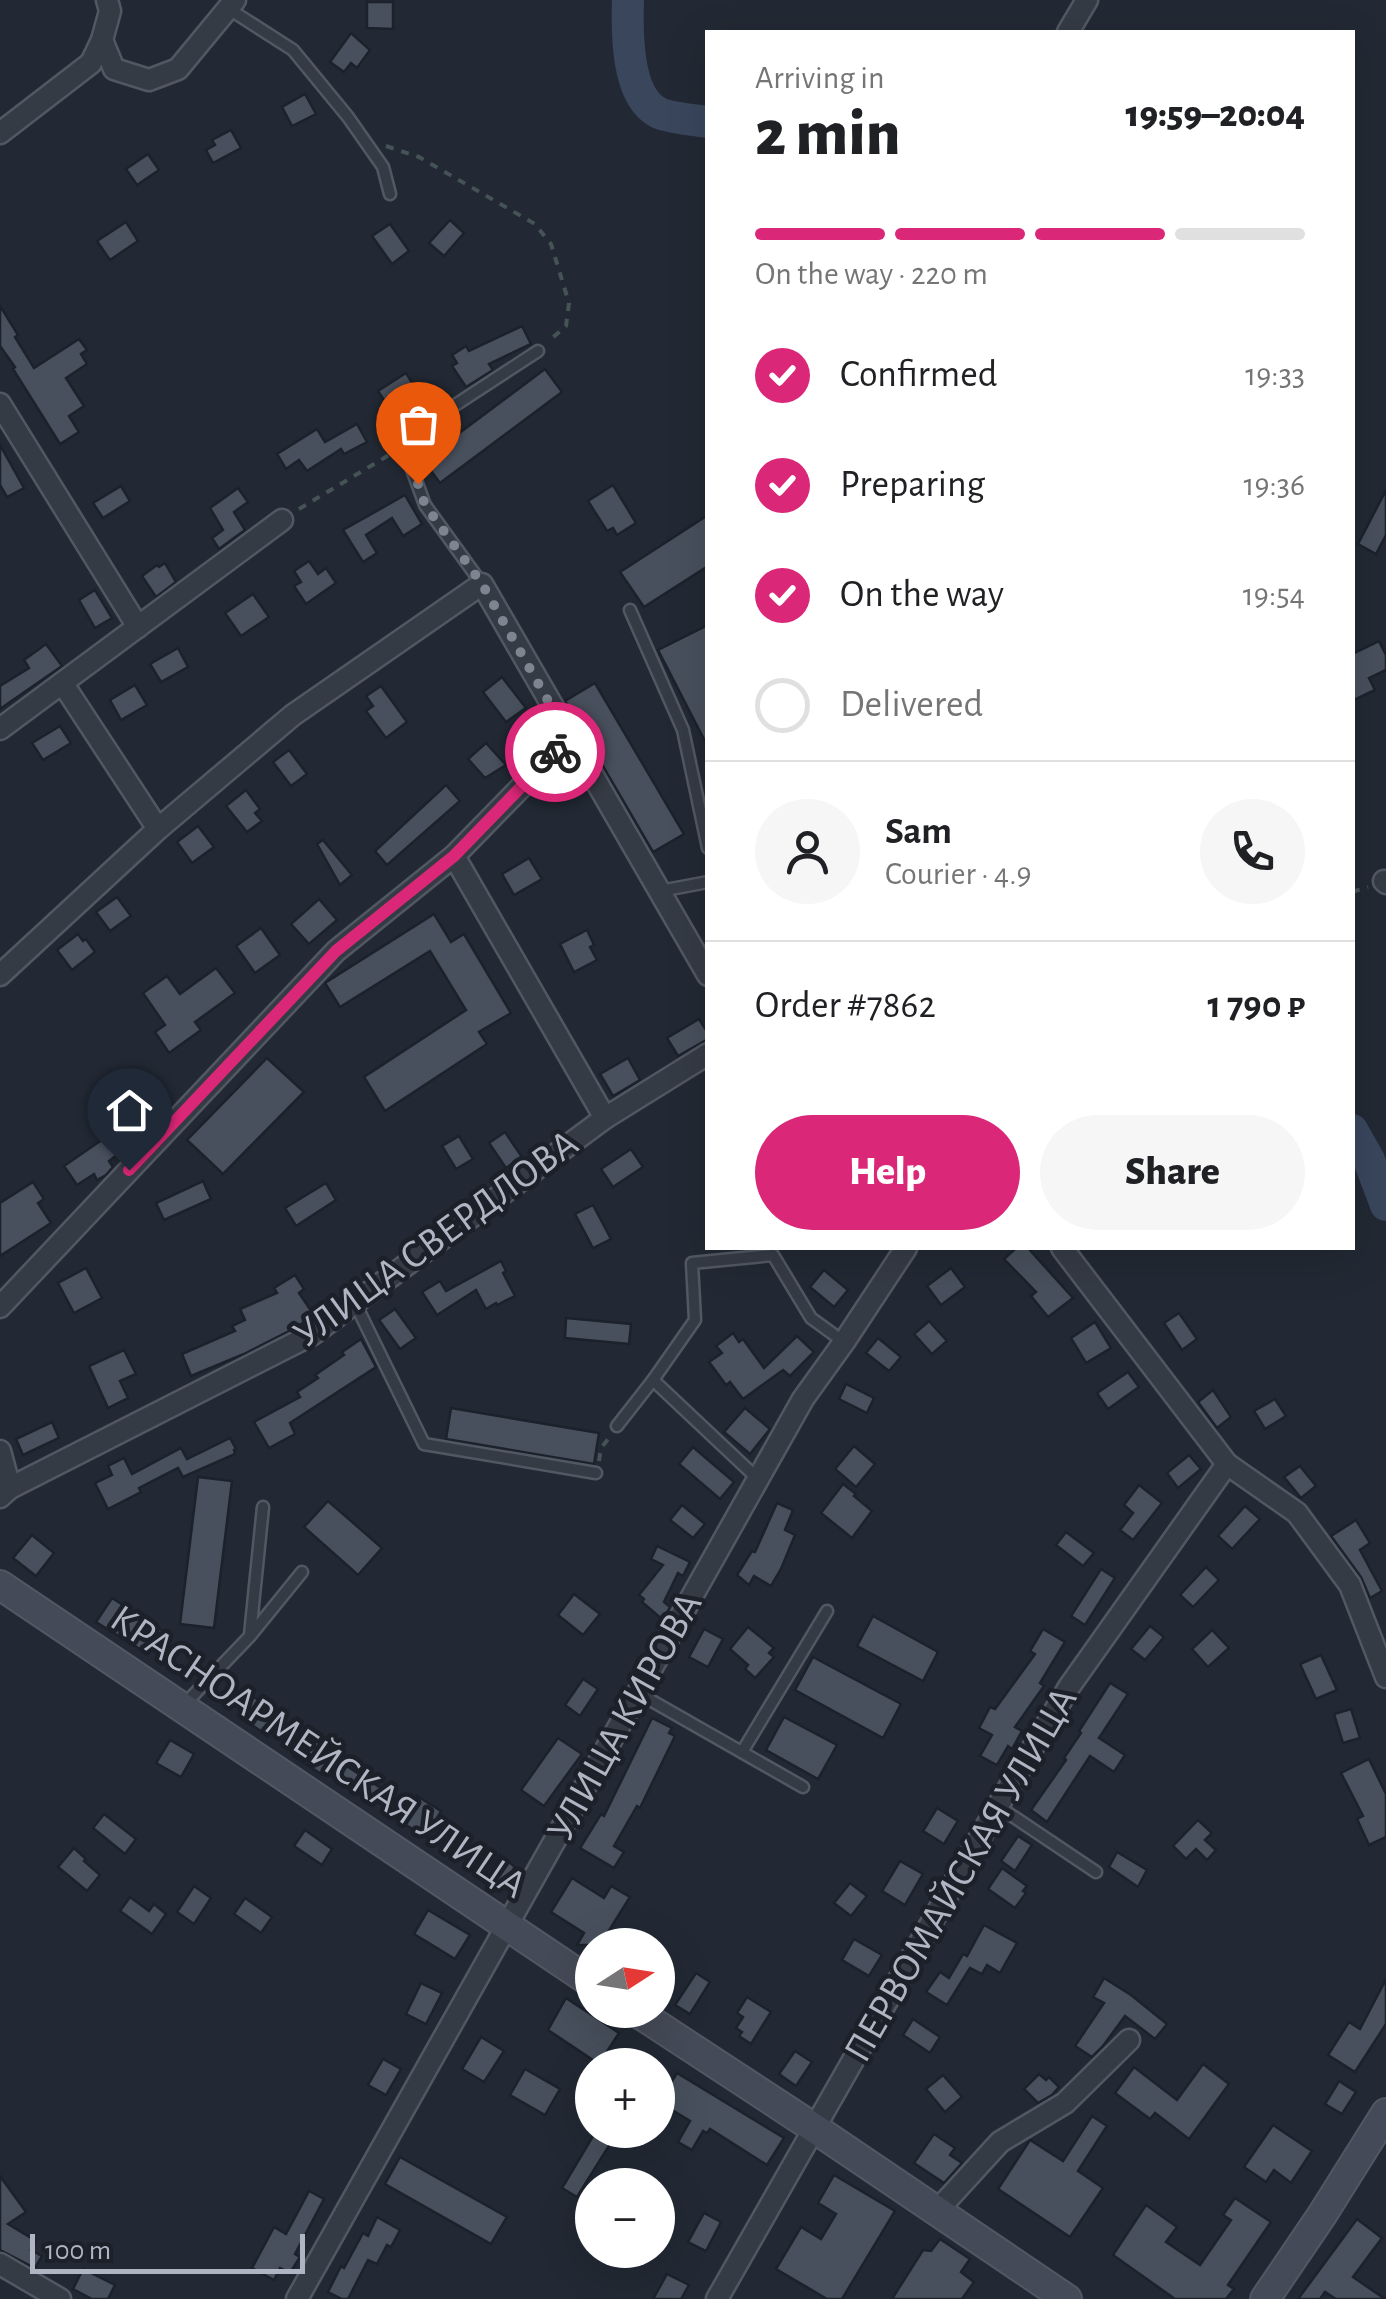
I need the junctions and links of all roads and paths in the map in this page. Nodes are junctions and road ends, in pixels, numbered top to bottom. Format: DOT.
graph roads {
  1 [pos="108,0"];
  2 [pos="1087,0"];
  3 [pos="231,4"];
  4 [pos="1069,30"];
  5 [pos="102,40"];
  6 [pos="0,133"];
  7 [pos="363,138"];
  8 [pos="390,194"];
  9 [pos="538,351"];
  10 [pos="0,404"];
  11 [pos="408,443"];
  12 [pos="282,520"];
  13 [pos="482,584"];
  14 [pos="630,610"];
  15 [pos="138,627"];
  16 [pos="64,684"];
  17 [pos="0,730"];
  18 [pos="569,738"];
  19 [pos="158,829"];
  20 [pos="705,834"];
  21 [pos="454,856"];
  22 [pos="705,883"];
  23 [pos="659,892"];
  24 [pos="705,970"];
  25 [pos="0,975"];
  26 [pos="705,1056"];
  27 [pos="605,1118"];
  28 [pos="905,1250"];
  29 [pos="1064,1250"];
  30 [pos="354,1304"];
  31 [pos="0,1308"];
  32 [pos="844,1342"];
  33 [pos="653,1380"];
  34 [pos="617,1426"];
  35 [pos="0,1450"];
  36 [pos="1227,1464"];
  37 [pos="596,1472"];
  38 [pos="758,1479"];
  39 [pos="5,1492"];
  40 [pos="263,1507"];
  41 [pos="302,1572"];
  42 [pos="0,1585"];
  43 [pos="828,1612"];
  44 [pos="250,1636"];
  45 [pos="1386,1677"];
  46 [pos="638,1693"];
  47 [pos="181,1708"];
  48 [pos="742,1752"];
  49 [pos="803,1787"];
  50 [pos="998,1806"];
  51 [pos="1096,1872"];
  52 [pos="507,1928"];
  53 [pos="575,1972"];
  54 [pos="661,2028"];
  55 [pos="1128,2040"];
  56 [pos="1386,2113"];
  57 [pos="814,2128"];
  58 [pos="936,2212"];
  59 [pos="0,2264"];
  60 [pos="60,2299"];
  61 [pos="297,2299"];
  62 [pos="717,2299"];
  63 [pos="1067,2299"];
  64 [pos="1264,2299"];
  1 -- 5 [label="street"];
  2 -- 4 [label="street"];
  3 -- 5 [label="street"];
  3 -- 7 [label="lane"];
  5 -- 6 [label="street"];
  7 -- 8 [label="lane"];
  7 -- 9 [label="path"];
  9 -- 11 [label="lane"];
  10 -- 15 [label="street"];
  11 -- 12 [label="path"];
  11 -- 13 [label="lane"];
  12 -- 15 [label="street"];
  13 -- 18 [label="street"];
  13 -- 19 [label="street"];
  14 -- 20 [label="lane"];
  15 -- 16 [label="street"];
  16 -- 17 [label="street"];
  16 -- 19 [label="street"];
  18 -- 21 [label="street"];
  18 -- 23 [label="street"];
  19 -- 25 [label="street"];
  21 -- 27 [label="street"];
  21 -- 31 [label="street"];
  22 -- 23 [label="lane"];
  23 -- 24 [label="street"];
  26 -- 27 [label="street, УЛИЦА СВЕРДЛОВА"];
  27 -- 30 [label="street, УЛИЦА СВЕРДЛОВА"];
  28 -- 32 [label="street, УЛИЦА КИРОВА"];
  29 -- 36 [label="street"];
  30 -- 37 [label="lane"];
  30 -- 39 [label="street, УЛИЦА СВЕРДЛОВА"];
  32 -- 33 [label="lane"];
  32 -- 38 [label="street, УЛИЦА КИРОВА"];
  33 -- 34 [label="lane"];
  33 -- 38 [label="lane"];
  34 -- 37 [label="path"];
  35 -- 39 [label="street"];
  36 -- 45 [label="street"];
  36 -- 50 [label="street, ПЕРВОМАЙСКАЯ УЛИЦА"];
  38 -- 46 [label="street, УЛИЦА КИРОВА"];
  40 -- 44 [label="lane"];
  41 -- 44 [label="lane"];
  42 -- 47 [label="main road, КРАСНОАРМЕЙСКАЯ УЛИЦА"];
  43 -- 48 [label="lane"];
  44 -- 47 [label="lane"];
  46 -- 48 [label="lane"];
  46 -- 52 [label="street, УЛИЦА КИРОВА"];
  47 -- 52 [label="main road, КРАСНОАРМЕЙСКАЯ УЛИЦА"];
  48 -- 49 [label="lane"];
  50 -- 51 [label="lane"];
  50 -- 57 [label="street, ПЕРВОМАЙСКАЯ УЛИЦА"];
  52 -- 53 [label="main road, КРАСНОАРМЕЙСКАЯ УЛИЦА"];
  52 -- 61 [label="street, УЛИЦА КИРОВА"];
  54 -- 57 [label="main road"];
  55 -- 58 [label="street"];
  56 -- 64 [label="main road"];
  57 -- 58 [label="main road"];
  57 -- 62 [label="street, ПЕРВОМАЙСКАЯ УЛИЦА"];
  58 -- 63 [label="main road"];
  59 -- 60 [label="street"];
}
